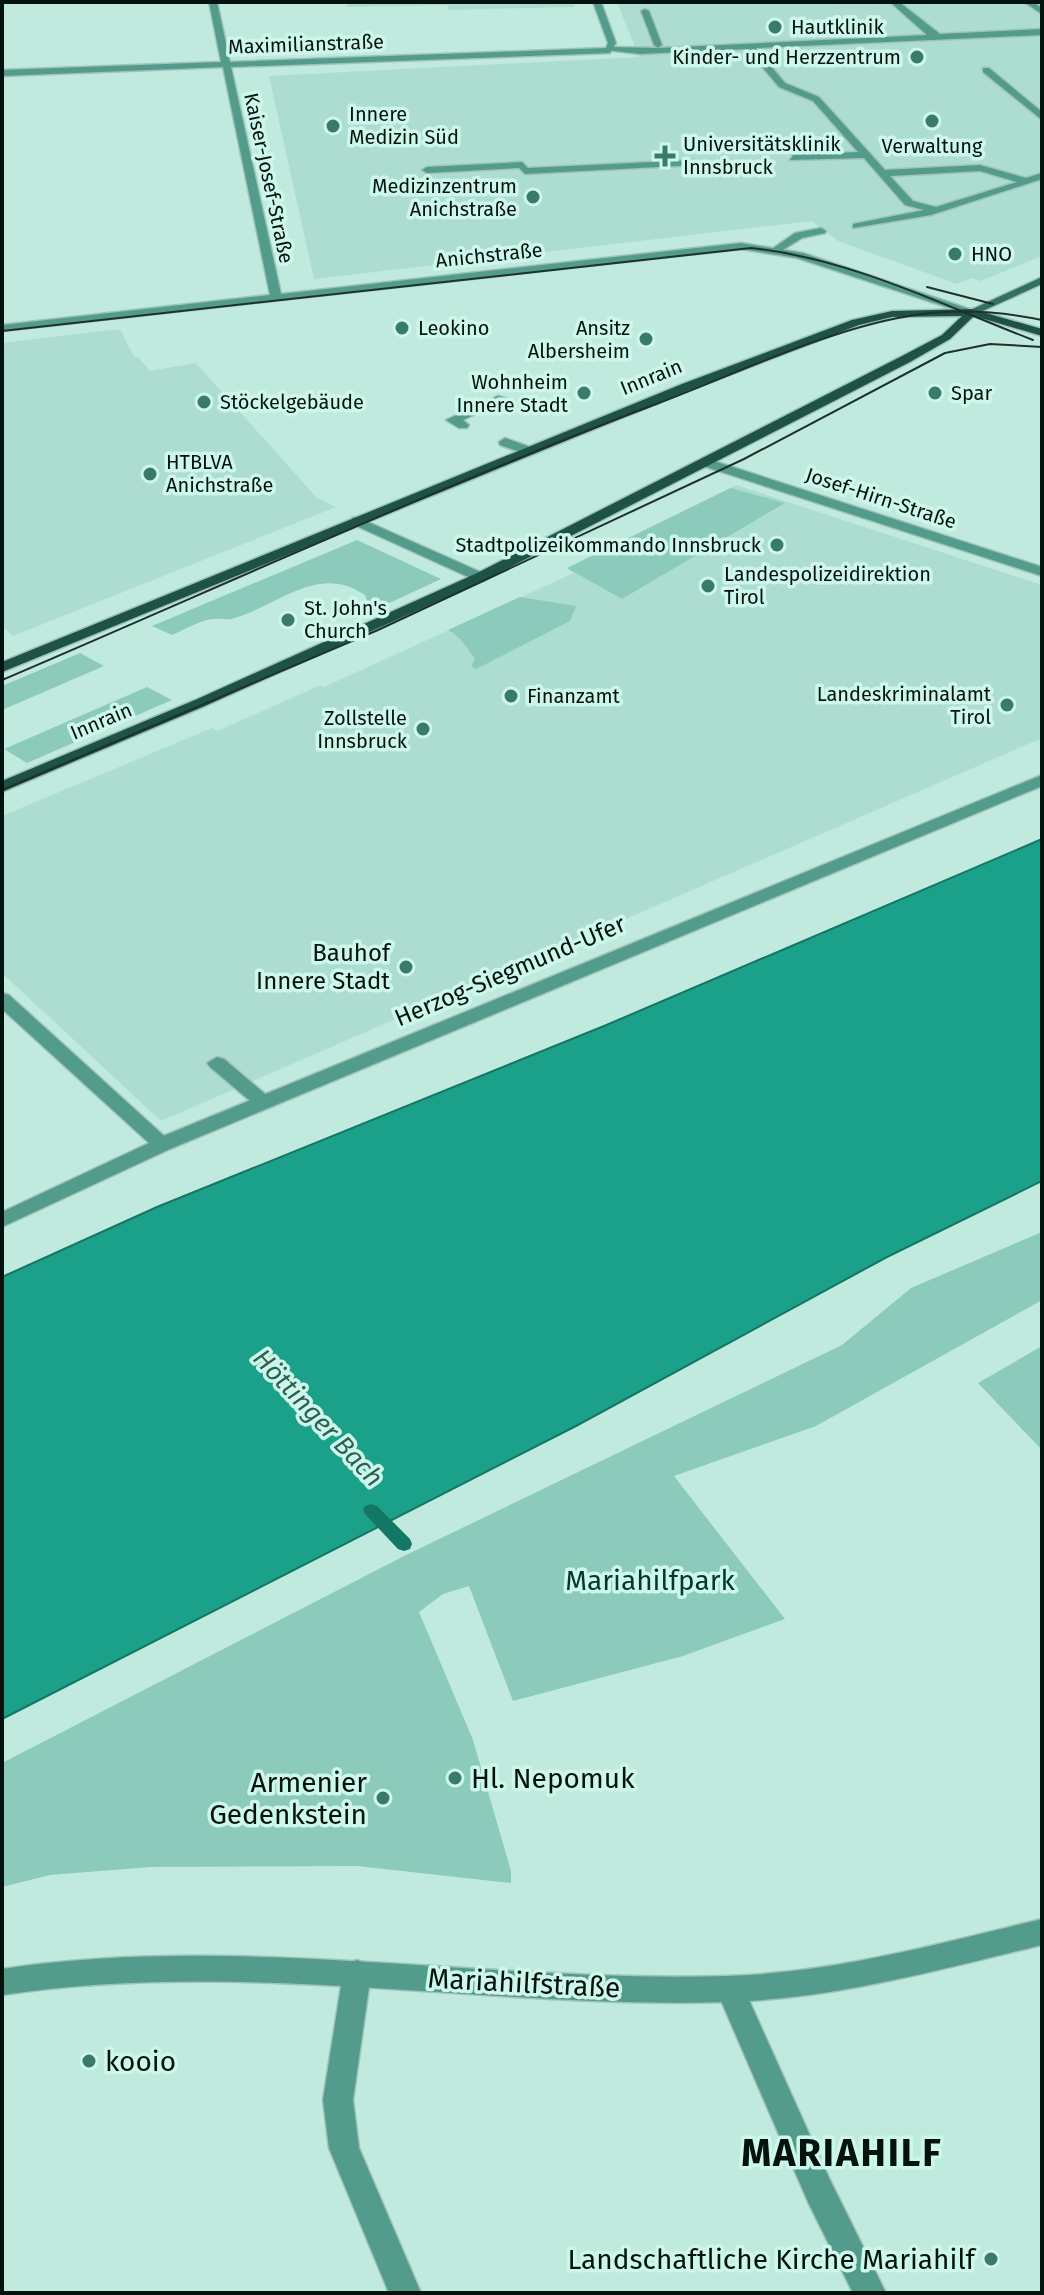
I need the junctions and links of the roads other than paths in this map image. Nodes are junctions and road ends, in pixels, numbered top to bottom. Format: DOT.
graph roads {
  1 [pos="213,2"];
  2 [pos="597,2"];
  3 [pos="894,2"];
  4 [pos="1028,2"];
  5 [pos="645,11"];
  6 [pos="1042,12"];
  7 [pos="1039,32"];
  8 [pos="942,37"];
  9 [pos="748,44"];
  10 [pos="658,45"];
  11 [pos="957,45"];
  12 [pos="610,50"];
  13 [pos="227,65"];
  14 [pos="986,70"];
  15 [pos="2,73"];
  16 [pos="1042,117"];
  17 [pos="868,155"];
  18 [pos="793,158"];
  19 [pos="694,163"];
  20 [pos="427,170"];
  21 [pos="883,173"];
  22 [pos="1042,176"];
  23 [pos="1028,182"];
  24 [pos="932,209"];
  25 [pos="857,226"];
  26 [pos="821,231"];
  27 [pos="777,249"];
  28 [pos="1042,280"];
  29 [pos="276,297"];
  30 [pos="972,312"];
  31 [pos="2,328"];
  32 [pos="1042,333"];
  33 [pos="502,399"];
  34 [pos="463,425"];
  35 [pos="505,442"];
  36 [pos="528,451"];
  37 [pos="708,463"];
  38 [pos="357,521"];
  39 [pos="1042,572"];
  40 [pos="480,577"];
  41 [pos="2,667"];
  42 [pos="1042,780"];
  43 [pos="2,785"];
  44 [pos="2,999"];
  45 [pos="217,1063"];
  46 [pos="263,1102"];
  47 [pos="163,1144"];
  48 [pos="2,1220"];
  49 [pos="1042,1932"];
  50 [pos="357,1973"];
  51 [pos="2,1982"];
  52 [pos="730,1989"];
  53 [pos="405,2293"];
  54 [pos="870,2293"];
  1 -- 13 [label="street, Kaiser-Josef-Straße"];
  2 -- 12 [label="street"];
  3 -- 8 [label="street"];
  4 -- 6 [label="street"];
  5 -- 10 [label="street"];
  7 -- 8 [label="street"];
  8 -- 9 [label="street"];
  8 -- 11 [label="street"];
  9 -- 10 [label="street"];
  9 -- 12 [label="street"];
  9 -- 17 [label="street"];
  10 -- 12 [label="street"];
  12 -- 13 [label="street, Maximilianstraße"];
  13 -- 15 [label="street, Maximilianstraße"];
  13 -- 29 [label="street, Kaiser-Josef-Straße"];
  14 -- 16 [label="street"];
  17 -- 18 [label="street"];
  17 -- 21 [label="street"];
  19 -- 20 [label="street"];
  21 -- 23 [label="street"];
  21 -- 24 [label="street"];
  22 -- 23 [label="street"];
  23 -- 24 [label="street"];
  24 -- 25 [label="street"];
  26 -- 27 [label="street"];
  27 -- 29 [label="street, Anichstraße"];
  27 -- 30 [label="street, Anichstraße"];
  28 -- 30 [label="main road, Innrain"];
  29 -- 31 [label="street, Anichstraße"];
  30 -- 32 [label="main road"];
  30 -- 36 [label="main road, Innrain"];
  30 -- 37 [label="main road, Innrain"];
  33 -- 34 [label="street"];
  35 -- 36 [label="street"];
  36 -- 38 [label="main road, Innrain"];
  37 -- 39 [label="street, Josef-Hirn-Straße"];
  37 -- 40 [label="main road, Innrain"];
  38 -- 40 [label="street"];
  38 -- 41 [label="main road, Innrain"];
  40 -- 43 [label="main road, Innrain"];
  42 -- 46 [label="street, Herzog-Siegmund-Ufer"];
  44 -- 47 [label="street"];
  45 -- 46 [label="street"];
  46 -- 47 [label="street, Herzog-Siegmund-Ufer"];
  47 -- 48 [label="street, Herzog-Siegmund-Ufer"];
  49 -- 52 [label="street, Mariahilfstraße"];
  50 -- 51 [label="street, Mariahilfstraße"];
  50 -- 52 [label="street, Mariahilfstraße"];
  50 -- 53 [label="street"];
  52 -- 54 [label="street"];
}
